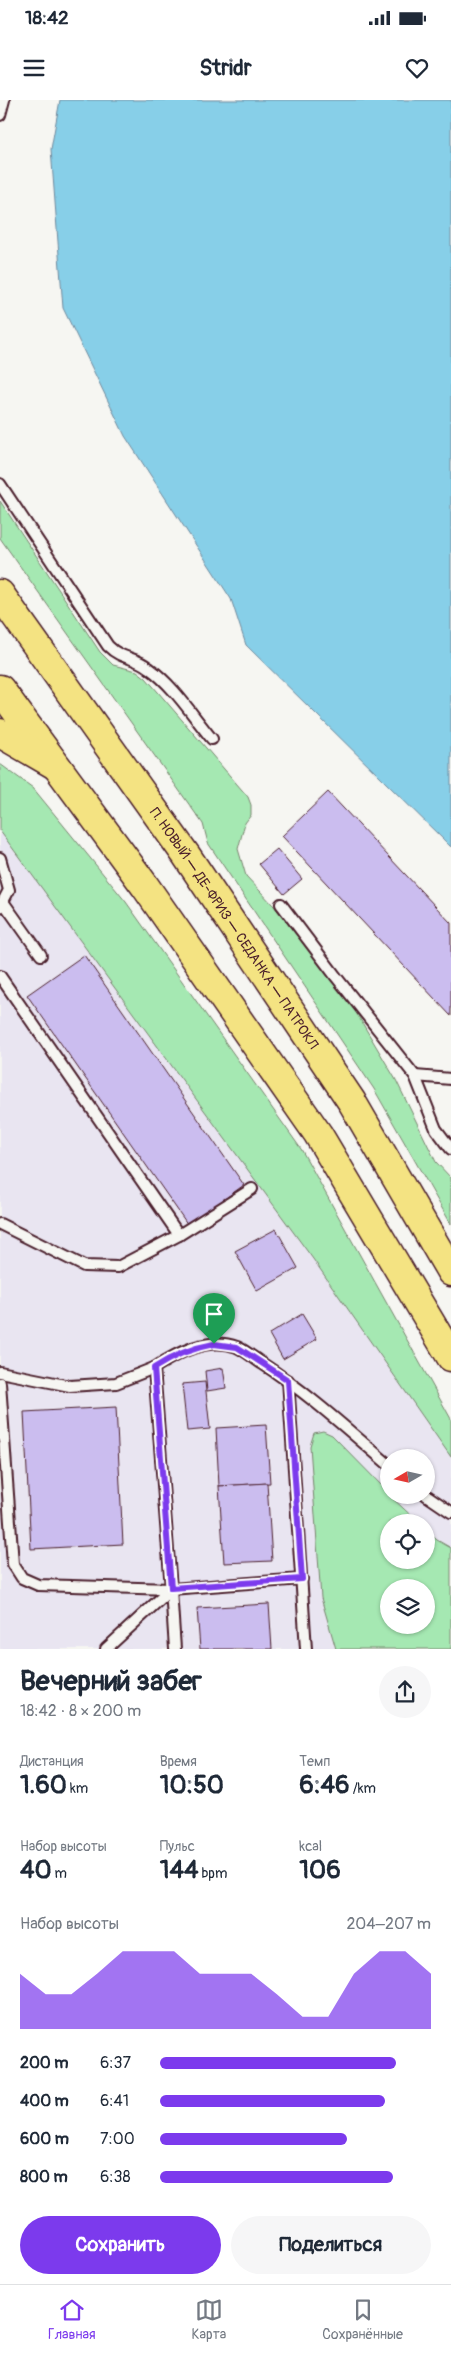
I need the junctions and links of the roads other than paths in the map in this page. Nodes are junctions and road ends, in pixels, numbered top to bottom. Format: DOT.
graph roads {
  1 [pos="4,100"];
  2 [pos="0,115"];
  3 [pos="0,484"];
  4 [pos="0,594"];
  5 [pos="0,689"];
  6 [pos="0,732"];
  7 [pos="212,739"];
  8 [pos="54,765"];
  9 [pos="0,858"];
  10 [pos="282,904"];
  11 [pos="2,905"];
  12 [pos="41,955"];
  13 [pos="0,976"];
  14 [pos="415,1076"];
  15 [pos="451,1079"];
  16 [pos="451,1150"];
  17 [pos="252,1189"];
  18 [pos="0,1224"];
  19 [pos="179,1235"];
  20 [pos="451,1272"];
  21 [pos="451,1357"];
  22 [pos="154,1368"];
  23 [pos="0,1372"];
  24 [pos="288,1380"];
  25 [pos="0,1383"];
  26 [pos="380,1457"];
  27 [pos="435,1501"];
  28 [pos="451,1512"];
  29 [pos="302,1579"];
  30 [pos="171,1588"];
  31 [pos="106,1649"];
  32 [pos="175,1649"];
  33 [pos="306,1649"];
  1 -- 2 [label="lane"];
  3 -- 7 [label="lane"];
  4 -- 20 [label="main road, П. НОВЫЙ — ДЕ-ФРИЗ — СЕДАНКА — ПАТРОКЛ"];
  5 -- 8 [label="main road"];
  6 -- 8 [label="main road"];
  8 -- 21 [label="main road"];
  9 -- 11 [label="lane"];
  10 -- 14 [label="lane"];
  11 -- 12 [label="lane"];
  13 -- 19 [label="lane"];
  14 -- 15 [label="lane"];
  14 -- 16 [label="lane"];
  17 -- 19 [label="lane"];
  18 -- 19 [label="lane"];
  22 -- 23 [label="lane"];
  22 -- 24 [label="lane"];
  22 -- 30 [label="lane"];
  24 -- 26 [label="lane"];
  24 -- 29 [label="lane"];
  25 -- 30 [label="lane"];
  27 -- 28 [label="lane"];
  29 -- 30 [label="lane"];
  29 -- 33 [label="lane"];
  30 -- 31 [label="lane"];
  30 -- 32 [label="lane"];
}
